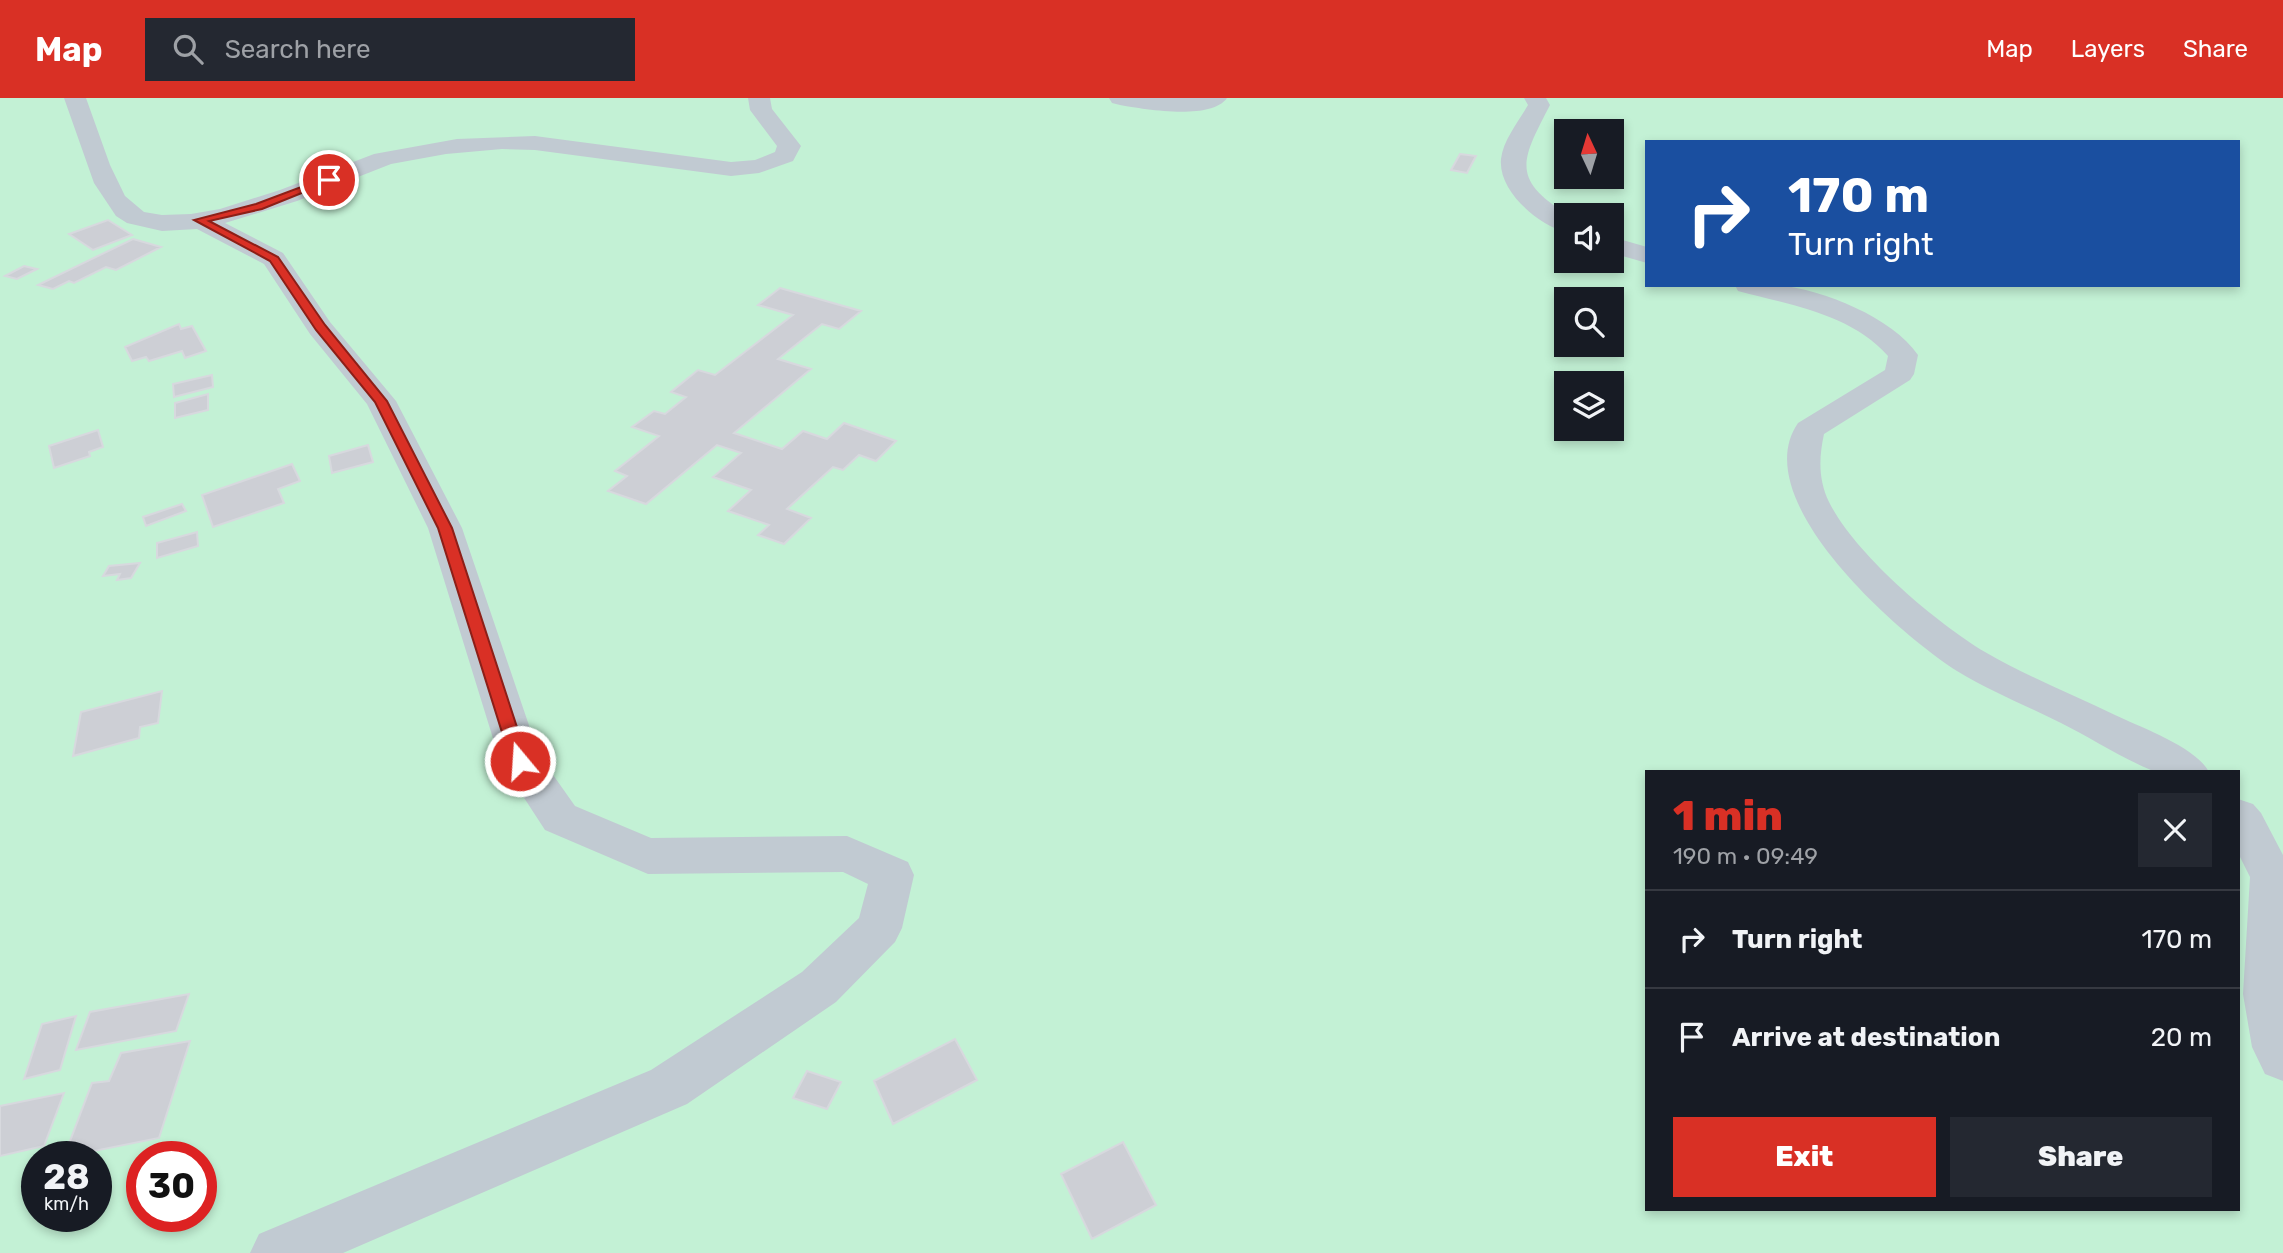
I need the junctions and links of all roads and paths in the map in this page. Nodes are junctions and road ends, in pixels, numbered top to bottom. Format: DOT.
graph roads {
  1 [pos="75,98"];
  2 [pos="760,98"];
  3 [pos="1120,98"];
  4 [pos="1216,98"];
  5 [pos="1535,98"];
  6 [pos="1554,216"];
  7 [pos="200,220"];
  8 [pos="1624,248"];
  9 [pos="1645,254"];
  10 [pos="1754,287"];
  11 [pos="2184,770"];
  12 [pos="2240,818"];
  13 [pos="2283,1058"];
  14 [pos="278,1253"];
  1 -- 7 [label="street"];
  2 -- 7 [label="street"];
  3 -- 4 [label="street"];
  5 -- 6 [label="street"];
  7 -- 14 [label="street"];
  8 -- 9 [label="street"];
  10 -- 11 [label="street"];
  12 -- 13 [label="street"];
}
